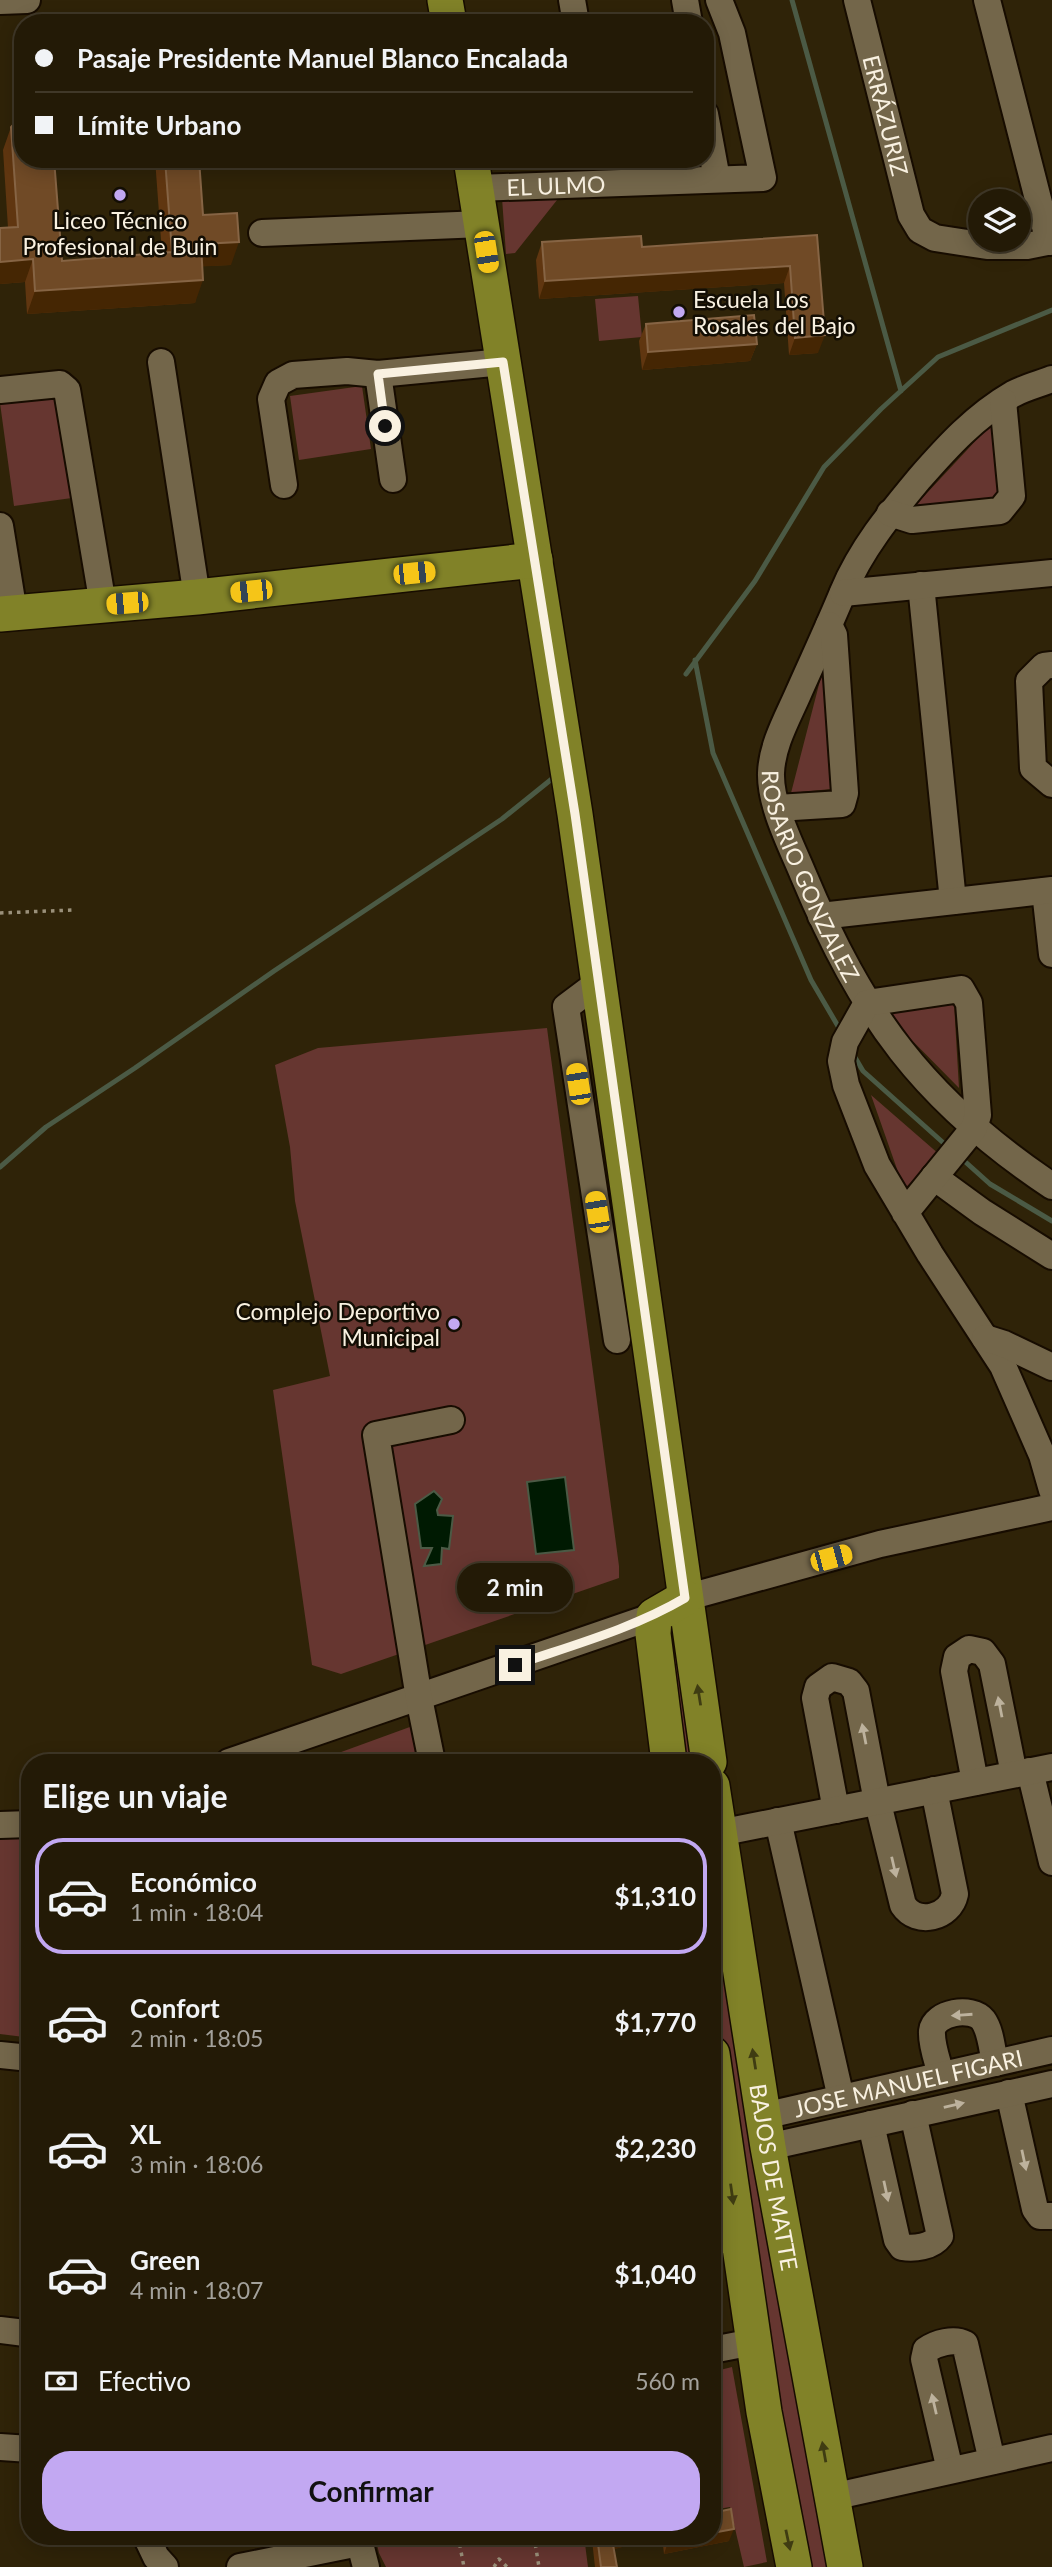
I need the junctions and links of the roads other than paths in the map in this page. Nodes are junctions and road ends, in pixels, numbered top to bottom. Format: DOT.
graph roads {
  1 [pos="27,0"];
  2 [pos="719,0"];
  3 [pos="857,0"];
  4 [pos="987,0"];
  5 [pos="0,1"];
  6 [pos="714,163"];
  7 [pos="601,171"];
  8 [pos="474,174"];
  9 [pos="717,179"];
  10 [pos="482,224"];
  11 [pos="262,233"];
  12 [pos="1051,241"];
  13 [pos="161,362"];
  14 [pos="503,362"];
  15 [pos="378,374"];
  16 [pos="1052,379"];
  17 [pos="0,390"];
  18 [pos="1003,401"];
  19 [pos="393,479"];
  20 [pos="284,485"];
  21 [pos="890,513"];
  22 [pos="0,526"];
  23 [pos="535,560"];
  24 [pos="1052,573"];
  25 [pos="921,585"];
  26 [pos="843,593"];
  27 [pos="197,597"];
  28 [pos="103,605"];
  29 [pos="7,614"];
  30 [pos="829,625"];
  31 [pos="1052,665"];
  32 [pos="1052,784"];
  33 [pos="778,808"];
  34 [pos="1048,891"];
  35 [pos="953,901"];
  36 [pos="821,916"];
  37 [pos="1052,954"];
  38 [pos="598,983"];
  39 [pos="867,1003"];
  40 [pos="954,1152"];
  41 [pos="1052,1186"];
  42 [pos="905,1213"];
  43 [pos="1052,1256"];
  44 [pos="985,1338"];
  45 [pos="617,1340"];
  46 [pos="1052,1367"];
  47 [pos="451,1420"];
  48 [pos="1052,1490"];
  49 [pos="1052,1507"];
  50 [pos="685,1598"];
  51 [pos="654,1616"];
  52 [pos="419,1698"];
  53 [pos="300,1751"];
  54 [pos="281,1754"];
  55 [pos="430,1754"];
  56 [pos="668,1754"];
  57 [pos="708,1754"];
  58 [pos="1032,1771"];
  59 [pos="975,1782"];
  60 [pos="934,1790"];
  61 [pos="878,1801"];
  62 [pos="836,1810"];
  63 [pos="778,1821"];
  64 [pos="21,1824"];
  65 [pos="0,1825"];
  66 [pos="721,1833"];
  67 [pos="721,1846"];
  68 [pos="1052,1862"];
  69 [pos="1052,2050"];
  70 [pos="0,2055"];
  71 [pos="21,2058"];
  72 [pos="995,2063"];
  73 [pos="942,2075"];
  74 [pos="1052,2084"];
  75 [pos="1009,2093"];
  76 [pos="841,2098"];
  77 [pos="913,2114"];
  78 [pos="871,2124"];
  79 [pos="765,2131"];
  80 [pos="721,2180"];
  81 [pos="1052,2216"];
  82 [pos="725,2239"];
  83 [pos="753,2342"];
  84 [pos="721,2348"];
  85 [pos="0,2446"];
  86 [pos="21,2448"];
  87 [pos="1052,2448"];
  88 [pos="992,2461"];
  89 [pos="950,2470"];
  90 [pos="832,2497"];
  91 [pos="150,2545"];
  92 [pos="361,2549"];
  93 [pos="165,2567"];
  94 [pos="240,2567"];
  95 [pos="794,2567"];
  96 [pos="845,2567"];
  1 -- 5 [label="street"];
  2 -- 9 [label="street, EL ULMO"];
  3 -- 12 [label="street, ERRÁZURIZ"];
  4 -- 12 [label="street"];
  6 -- 9 [label="street"];
  7 -- 8 [label="street, EL ULMO"];
  7 -- 9 [label="street, EL ULMO"];
  8 -- 10 [label="main road"];
  10 -- 11 [label="street"];
  10 -- 14 [label="main road"];
  13 -- 27 [label="street"];
  14 -- 15 [label="street"];
  14 -- 23 [label="main road"];
  15 -- 19 [label="street"];
  15 -- 20 [label="street"];
  16 -- 18 [label="street, ROSARIO GONZALEZ"];
  17 -- 28 [label="street"];
  18 -- 21 [label="street, ROSARIO GONZALEZ"];
  18 -- 21 [label="street"];
  21 -- 26 [label="street, ROSARIO GONZALEZ"];
  22 -- 29 [label="street"];
  23 -- 27 [label="main road"];
  23 -- 38 [label="main road"];
  24 -- 25 [label="street"];
  25 -- 26 [label="street"];
  25 -- 35 [label="street"];
  26 -- 30 [label="street, ROSARIO GONZALEZ"];
  27 -- 28 [label="main road"];
  28 -- 29 [label="main road"];
  30 -- 33 [label="street, ROSARIO GONZALEZ"];
  30 -- 33 [label="street"];
  31 -- 32 [label="street"];
  33 -- 36 [label="street, ROSARIO GONZALEZ"];
  34 -- 35 [label="street"];
  34 -- 37 [label="street"];
  35 -- 36 [label="street"];
  36 -- 39 [label="street, ROSARIO GONZALEZ"];
  38 -- 45 [label="street"];
  38 -- 50 [label="main road"];
  39 -- 40 [label="street, ROSARIO GONZALEZ"];
  39 -- 40 [label="street"];
  39 -- 42 [label="street"];
  40 -- 41 [label="street, ROSARIO GONZALEZ"];
  40 -- 42 [label="street"];
  40 -- 43 [label="street"];
  42 -- 44 [label="street"];
  44 -- 46 [label="street"];
  44 -- 48 [label="street"];
  47 -- 52 [label="street"];
  49 -- 50 [label="street"];
  50 -- 51 [label="main road"];
  57 -- 50 [label="main road, one-way"];
  51 -- 52 [label="street"];
  51 -- 56 [label="main road"];
  52 -- 53 [label="street"];
  52 -- 55 [label="street"];
  53 -- 54 [label="street"];
  58 -- 59 [label="street"];
  58 -- 59 [label="street, one-way"];
  58 -- 68 [label="street"];
  59 -- 60 [label="street"];
  60 -- 61 [label="street"];
  61 -- 60 [label="street, one-way"];
  61 -- 62 [label="street"];
  61 -- 62 [label="street, one-way"];
  62 -- 63 [label="street"];
  63 -- 66 [label="street"];
  63 -- 76 [label="street"];
  64 -- 65 [label="street"];
  79 -- 67 [label="main road, BAJOS DE MATTE, one-way"];
  69 -- 72 [label="street, JOSE MANUEL FIGARI"];
  70 -- 71 [label="street"];
  72 -- 73 [label="street, JOSE MANUEL FIGARI"];
  72 -- 73 [label="street, one-way"];
  73 -- 76 [label="street, JOSE MANUEL FIGARI"];
  74 -- 75 [label="street, JOSE MANUEL FIGARI"];
  77 -- 75 [label="street, JOSE MANUEL FIGARI, one-way"];
  75 -- 81 [label="street, one-way"];
  76 -- 79 [label="street, JOSE MANUEL FIGARI"];
  77 -- 78 [label="street, JOSE MANUEL FIGARI"];
  78 -- 77 [label="street, one-way"];
  78 -- 79 [label="street, JOSE MANUEL FIGARI"];
  90 -- 79 [label="main road, BAJOS DE MATTE, one-way"];
  80 -- 82 [label="main road, one-way"];
  82 -- 83 [label="main road"];
  83 -- 84 [label="street"];
  83 -- 95 [label="main road, one-way"];
  85 -- 86 [label="street"];
  87 -- 88 [label="street"];
  88 -- 89 [label="street"];
  89 -- 88 [label="street, one-way"];
  89 -- 90 [label="street"];
  90 -- 96 [label="main road, BAJOS DE MATTE"];
  91 -- 93 [label="street"];
  92 -- 94 [label="street"];
}
